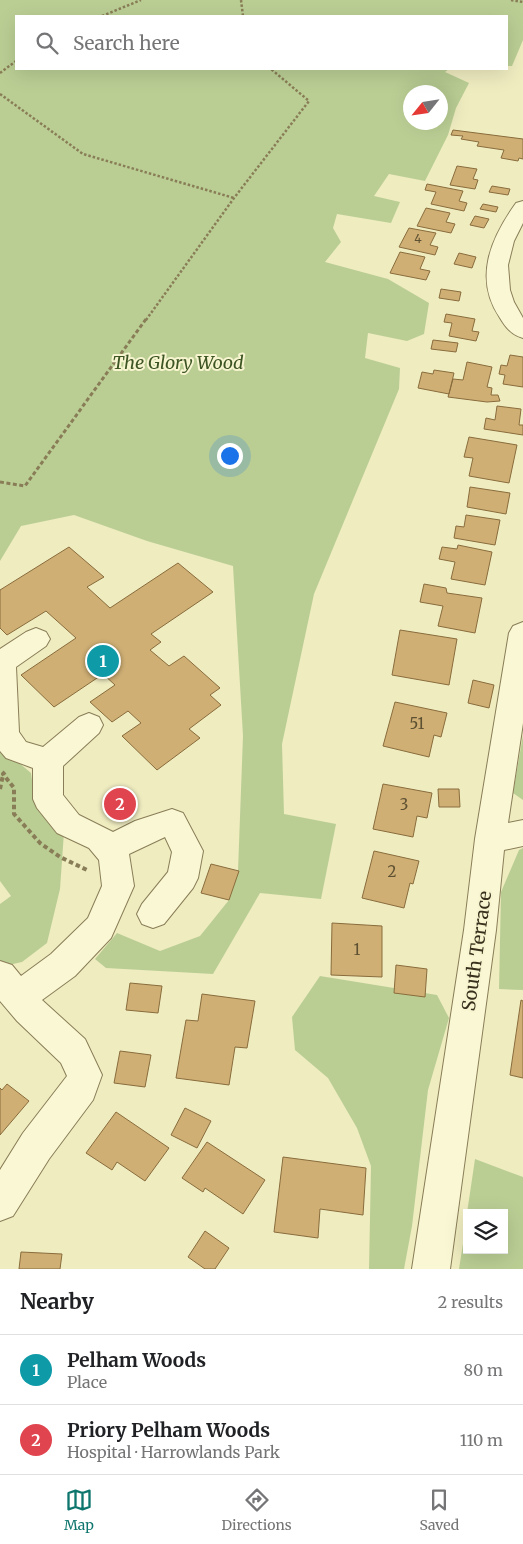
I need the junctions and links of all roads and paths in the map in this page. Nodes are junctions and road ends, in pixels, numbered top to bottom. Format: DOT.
graph roads {
  1 [pos="141,0"];
  2 [pos="241,0"];
  3 [pos="511,0"];
  4 [pos="523,2"];
  5 [pos="104,15"];
  6 [pos="243,15"];
  7 [pos="15,62"];
  8 [pos="272,70"];
  9 [pos="0,73"];
  10 [pos="0,94"];
  11 [pos="234,198"];
  12 [pos="523,207"];
  13 [pos="523,331"];
  14 [pos="0,482"];
  15 [pos="523,633"];
  16 [pos="36,639"];
  17 [pos="89,724"];
  18 [pos="48,761"];
  19 [pos="4,774"];
  20 [pos="0,789"];
  21 [pos="523,833"];
  22 [pos="490,838"];
  23 [pos="109,850"];
  24 [pos="153,914"];
  25 [pos="9,986"];
  26 [pos="0,1203"];
  27 [pos="431,1269"];
  1 -- 5 [label="path"];
  2 -- 6 [label="path"];
  3 -- 4 [label="path"];
  7 -- 9 [label="path"];
  8 -- 11 [label="path"];
  10 -- 11 [label="path"];
  11 -- 14 [label="path"];
  12 -- 13 [label="street"];
  15 -- 22 [label="street, South Terrace"];
  16 -- 18 [label="street"];
  17 -- 18 [label="street"];
  18 -- 23 [label="street"];
  19 -- 20 [label="path"];
  21 -- 22 [label="street"];
  22 -- 27 [label="street, South Terrace"];
  23 -- 24 [label="street"];
  23 -- 25 [label="street"];
  25 -- 26 [label="street"];
}
